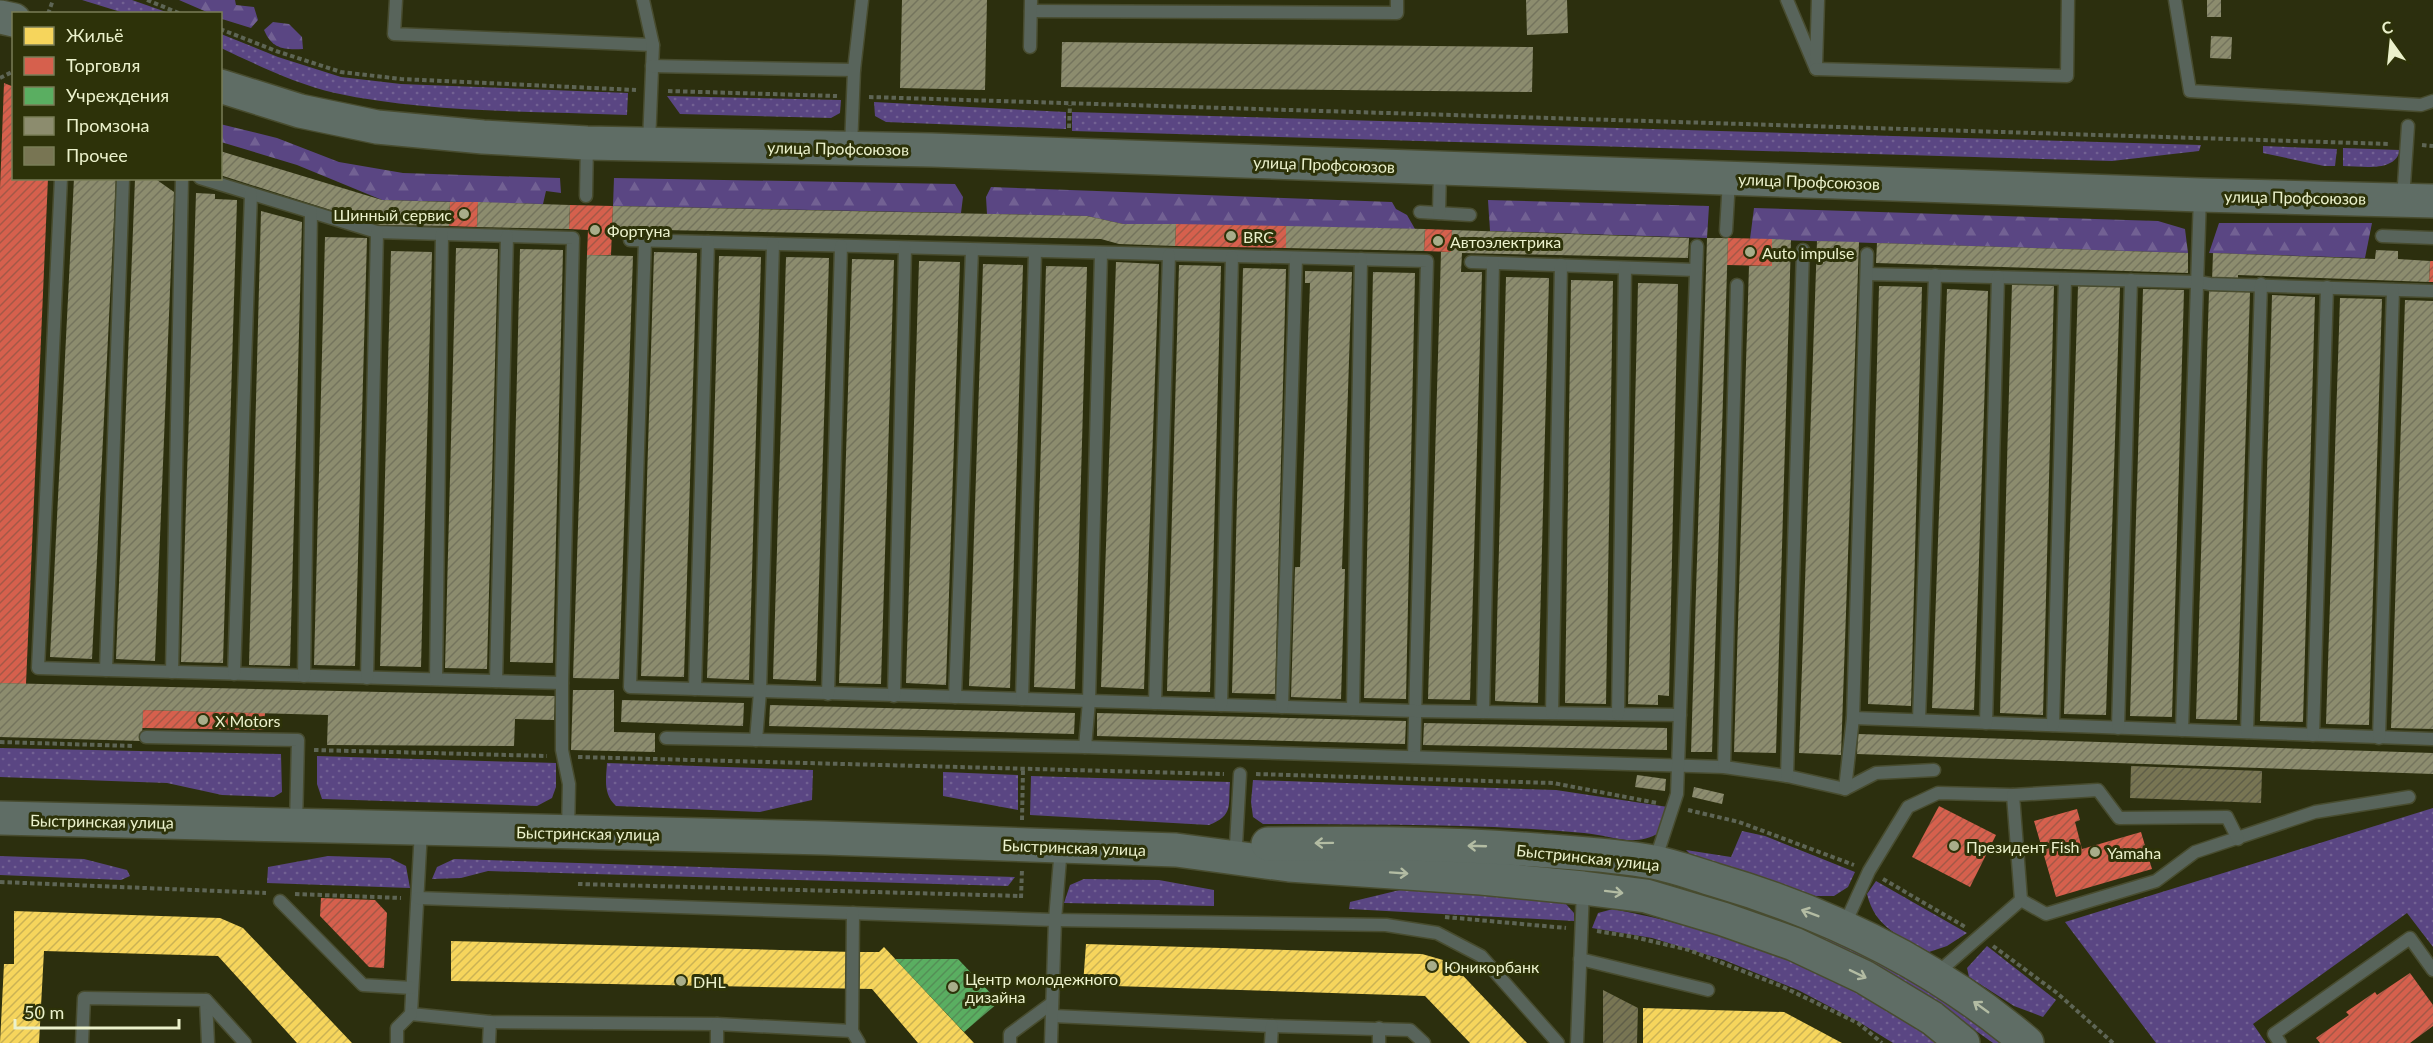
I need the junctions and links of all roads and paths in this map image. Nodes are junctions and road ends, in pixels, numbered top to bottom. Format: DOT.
graph roads {
  1 [pos="147,0"];
  2 [pos="396,0"];
  3 [pos="642,0"];
  4 [pos="862,0"];
  5 [pos="1397,0"];
  6 [pos="1787,0"];
  7 [pos="1818,0"];
  8 [pos="2068,0"];
  9 [pos="2175,0"];
  10 [pos="1031,5"];
  11 [pos="1204,6"];
  12 [pos="176,12"];
  13 [pos="222,30"];
  14 [pos="653,45"];
  15 [pos="1030,47"];
  16 [pos="652,66"];
  17 [pos="1816,69"];
  18 [pos="854,70"];
  19 [pos="222,87"];
  20 [pos="651,91"];
  21 [pos="853,96"];
  22 [pos="2433,100"];
  23 [pos="1070,105"];
  24 [pos="2408,126"];
  25 [pos="1069,131"];
  26 [pos="587,143"];
  27 [pos="649,144"];
  28 [pos="2407,145"];
  29 [pos="2433,146"];
  30 [pos="851,149"];
  31 [pos="1440,168"];
  32 [pos="1729,179"];
  33 [pos="61,180"];
  34 [pos="123,180"];
  35 [pos="182,180"];
  36 [pos="206,180"];
  37 [pos="251,194"];
  38 [pos="2200,195"];
  39 [pos="586,196"];
  40 [pos="2418,201"];
  41 [pos="311,212"];
  42 [pos="1420,212"];
  43 [pos="1439,213"];
  44 [pos="1470,215"];
  45 [pos="1726,231"];
  46 [pos="377,232"];
  47 [pos="442,234"];
  48 [pos="507,236"];
  49 [pos="2382,236"];
  50 [pos="2433,238"];
  51 [pos="630,240"];
  52 [pos="645,240"];
  53 [pos="708,242"];
  54 [pos="773,244"];
  55 [pos="841,246"];
  56 [pos="1697,246"];
  57 [pos="905,248"];
  58 [pos="972,250"];
  59 [pos="1803,250"];
  60 [pos="1035,252"];
  61 [pos="1101,254"];
  62 [pos="1867,254"];
  63 [pos="1168,255"];
  64 [pos="1232,256"];
  65 [pos="1296,258"];
  66 [pos="1361,259"];
  67 [pos="1471,262"];
  68 [pos="1494,263"];
  69 [pos="1561,265"];
  70 [pos="1624,268"];
  71 [pos="1696,270"];
  72 [pos="1867,273"];
  73 [pos="1935,275"];
  74 [pos="1998,277"];
  75 [pos="2065,279"];
  76 [pos="2130,280"];
  77 [pos="2198,282"];
  78 [pos="2261,284"];
  79 [pos="1737,285"];
  80 [pos="2327,287"];
  81 [pos="2393,290"];
  82 [pos="2433,291"];
  83 [pos="106,670"];
  84 [pos="172,672"];
  85 [pos="234,674"];
  86 [pos="304,676"];
  87 [pos="367,678"];
  88 [pos="436,680"];
  89 [pos="496,681"];
  90 [pos="562,683"];
  91 [pos="695,689"];
  92 [pos="760,692"];
  93 [pos="828,694"];
  94 [pos="894,696"];
  95 [pos="955,697"];
  96 [pos="1022,699"];
  97 [pos="1089,701"];
  98 [pos="1155,703"];
  99 [pos="1221,705"];
  100 [pos="1282,707"];
  101 [pos="1353,709"];
  102 [pos="1416,711"];
  103 [pos="1483,712"];
  104 [pos="1552,713"];
  105 [pos="1618,714"];
  106 [pos="1680,715"];
  107 [pos="1853,718"];
  108 [pos="1919,720"];
  109 [pos="1986,723"];
  110 [pos="2053,725"];
  111 [pos="2118,728"];
  112 [pos="2182,730"];
  113 [pos="2247,732"];
  114 [pos="2313,735"];
  115 [pos="666,738"];
  116 [pos="2379,738"];
  117 [pos="2433,739"];
  118 [pos="756,740"];
  119 [pos="0,742"];
  120 [pos="145,742"];
  121 [pos="1085,747"];
  122 [pos="298,750"];
  123 [pos="564,757"];
  124 [pos="1414,757"];
  125 [pos="1678,766"];
  126 [pos="1724,767"];
  127 [pos="1934,770"];
  128 [pos="1240,774"];
  129 [pos="1787,776"];
  130 [pos="1845,789"];
  131 [pos="2013,795"];
  132 [pos="2409,797"];
  133 [pos="1672,806"];
  134 [pos="0,818"];
  135 [pos="296,826"];
  136 [pos="421,829"];
  137 [pos="568,833"];
  138 [pos="2238,839"];
  139 [pos="1236,845"];
  140 [pos="1061,846"];
  141 [pos="1176,850"];
  142 [pos="1655,862"];
  143 [pos="1869,871"];
  144 [pos="0,882"];
  145 [pos="572,884"];
  146 [pos="1583,888"];
  147 [pos="279,896"];
  148 [pos="1021,896"];
  149 [pos="418,898"];
  150 [pos="2021,900"];
  151 [pos="853,913"];
  152 [pos="1055,920"];
  153 [pos="1843,927"];
  154 [pos="1978,935"];
  155 [pos="1580,959"];
  156 [pos="2433,970"];
  157 [pos="1934,976"];
  158 [pos="412,988"];
  159 [pos="1708,990"];
  160 [pos="206,1000"];
  161 [pos="1052,1009"];
  162 [pos="411,1014"];
  163 [pos="490,1022"];
  164 [pos="717,1024"];
  165 [pos="1272,1026"];
  166 [pos="1379,1028"];
  167 [pos="852,1031"];
  168 [pos="82,1043"];
  169 [pos="208,1043"];
  170 [pos="245,1043"];
  171 [pos="397,1043"];
  172 [pos="489,1043"];
  173 [pos="717,1043"];
  174 [pos="859,1043"];
  175 [pos="1010,1043"];
  176 [pos="1051,1043"];
  177 [pos="1271,1043"];
  178 [pos="1379,1043"];
  179 [pos="1424,1043"];
  180 [pos="1558,1043"];
  181 [pos="1578,1043"];
  182 [pos="1963,1043"];
  183 [pos="2027,1043"];
  184 [pos="2113,1043"];
  185 [pos="2280,1043"];
  1 -- 12 [label="path"];
  2 -- 14 [label="lane"];
  3 -- 14 [label="lane"];
  4 -- 18 [label="lane"];
  5 -- 11 [label="lane"];
  6 -- 17 [label="lane"];
  7 -- 17 [label="lane"];
  8 -- 17 [label="lane"];
  9 -- 22 [label="lane"];
  10 -- 11 [label="lane"];
  10 -- 15 [label="lane"];
  13 -- 20 [label="path"];
  14 -- 16 [label="lane"];
  16 -- 18 [label="lane"];
  16 -- 20 [label="lane"];
  18 -- 21 [label="lane"];
  19 -- 26 [label="main road, улица Профсоюзов"];
  20 -- 21 [label="path"];
  20 -- 27 [label="lane"];
  21 -- 23 [label="path"];
  21 -- 30 [label="lane"];
  23 -- 25 [label="path"];
  23 -- 28 [label="path"];
  24 -- 28 [label="lane"];
  26 -- 27 [label="main road, улица Профсоюзов"];
  26 -- 39 [label="lane"];
  27 -- 30 [label="main road, улица Профсоюзов"];
  28 -- 29 [label="path"];
  28 -- 40 [label="lane"];
  30 -- 31 [label="main road, улица Профсоюзов"];
  31 -- 32 [label="main road, улица Профсоюзов"];
  31 -- 43 [label="lane"];
  32 -- 38 [label="main road, улица Профсоюзов"];
  32 -- 45 [label="lane"];
  33 -- 83 [label="lane"];
  34 -- 83 [label="lane"];
  35 -- 84 [label="lane"];
  36 -- 37 [label="lane"];
  37 -- 41 [label="lane"];
  37 -- 85 [label="lane"];
  38 -- 40 [label="main road, улица Профсоюзов"];
  38 -- 77 [label="lane"];
  41 -- 46 [label="lane"];
  41 -- 86 [label="lane"];
  42 -- 43 [label="lane"];
  43 -- 44 [label="lane"];
  46 -- 47 [label="lane"];
  46 -- 87 [label="lane"];
  47 -- 48 [label="lane"];
  47 -- 88 [label="lane"];
  48 -- 89 [label="lane"];
  48 -- 90 [label="lane"];
  49 -- 50 [label="lane"];
  51 -- 52 [label="lane"];
  52 -- 53 [label="lane"];
  52 -- 91 [label="lane"];
  53 -- 54 [label="lane"];
  53 -- 91 [label="lane"];
  54 -- 55 [label="lane"];
  54 -- 92 [label="lane"];
  55 -- 57 [label="lane"];
  55 -- 93 [label="lane"];
  56 -- 71 [label="lane"];
  57 -- 58 [label="lane"];
  57 -- 94 [label="lane"];
  58 -- 60 [label="lane"];
  58 -- 95 [label="lane"];
  59 -- 129 [label="lane"];
  60 -- 61 [label="lane"];
  60 -- 96 [label="lane"];
  61 -- 63 [label="lane"];
  61 -- 97 [label="lane"];
  62 -- 72 [label="lane"];
  63 -- 64 [label="lane"];
  63 -- 98 [label="lane"];
  64 -- 65 [label="lane"];
  64 -- 99 [label="lane"];
  65 -- 66 [label="lane"];
  65 -- 100 [label="lane"];
  66 -- 101 [label="lane"];
  66 -- 102 [label="lane"];
  67 -- 68 [label="lane"];
  68 -- 69 [label="lane"];
  68 -- 103 [label="lane"];
  69 -- 70 [label="lane"];
  69 -- 104 [label="lane"];
  70 -- 71 [label="lane"];
  70 -- 105 [label="lane"];
  71 -- 106 [label="lane"];
  72 -- 73 [label="lane"];
  72 -- 107 [label="lane"];
  73 -- 74 [label="lane"];
  73 -- 108 [label="lane"];
  74 -- 75 [label="lane"];
  74 -- 109 [label="lane"];
  75 -- 76 [label="lane"];
  75 -- 110 [label="lane"];
  76 -- 77 [label="lane"];
  76 -- 111 [label="lane"];
  77 -- 78 [label="lane"];
  77 -- 112 [label="lane"];
  78 -- 80 [label="lane"];
  78 -- 113 [label="lane"];
  79 -- 126 [label="lane"];
  80 -- 81 [label="lane"];
  80 -- 114 [label="lane"];
  81 -- 82 [label="lane"];
  81 -- 116 [label="lane"];
  83 -- 84 [label="lane"];
  84 -- 85 [label="lane"];
  85 -- 86 [label="lane"];
  86 -- 87 [label="lane"];
  87 -- 88 [label="lane"];
  88 -- 89 [label="lane"];
  89 -- 90 [label="lane"];
  90 -- 123 [label="lane"];
  91 -- 92 [label="lane"];
  92 -- 93 [label="lane"];
  92 -- 118 [label="lane"];
  93 -- 94 [label="lane"];
  94 -- 95 [label="lane"];
  95 -- 96 [label="lane"];
  96 -- 97 [label="lane"];
  97 -- 98 [label="lane"];
  97 -- 121 [label="lane"];
  98 -- 99 [label="lane"];
  99 -- 100 [label="lane"];
  100 -- 101 [label="lane"];
  101 -- 102 [label="lane"];
  102 -- 103 [label="lane"];
  102 -- 124 [label="lane"];
  103 -- 104 [label="lane"];
  104 -- 105 [label="lane"];
  105 -- 106 [label="lane"];
  106 -- 125 [label="lane"];
  107 -- 108 [label="lane"];
  107 -- 130 [label="lane"];
  108 -- 109 [label="lane"];
  109 -- 110 [label="lane"];
  110 -- 111 [label="lane"];
  111 -- 112 [label="lane"];
  112 -- 113 [label="lane"];
  113 -- 114 [label="lane"];
  114 -- 116 [label="lane"];
  115 -- 118 [label="lane"];
  116 -- 117 [label="lane"];
  118 -- 121 [label="lane"];
  119 -- 120 [label="path"];
  120 -- 122 [label="lane"];
  121 -- 124 [label="lane"];
  122 -- 123 [label="path"];
  122 -- 135 [label="lane"];
  123 -- 128 [label="path"];
  123 -- 137 [label="lane"];
  124 -- 125 [label="lane"];
  125 -- 126 [label="lane"];
  125 -- 133 [label="lane"];
  126 -- 129 [label="lane"];
  127 -- 130 [label="lane"];
  128 -- 133 [label="path"];
  128 -- 139 [label="lane"];
  129 -- 130 [label="lane"];
  131 -- 138 [label="lane"];
  131 -- 143 [label="lane"];
  131 -- 150 [label="lane"];
  132 -- 138 [label="lane"];
  133 -- 142 [label="lane"];
  133 -- 143 [label="path"];
  134 -- 135 [label="main road, Быстринская улица"];
  135 -- 136 [label="main road, Быстринская улица"];
  136 -- 137 [label="main road, Быстринская улица"];
  136 -- 149 [label="lane"];
  137 -- 140 [label="main road, Быстринская улица"];
  138 -- 150 [label="lane"];
  139 -- 141 [label="main road, Быстринская улица"];
  142 -- 139 [label="main road, Быстринская улица, one-way"];
  140 -- 141 [label="main road, Быстринская улица"];
  140 -- 152 [label="lane"];
  141 -- 146 [label="main road, Быстринская улица, one-way"];
  153 -- 142 [label="main road, Быстринская улица, one-way"];
  143 -- 153 [label="lane"];
  143 -- 154 [label="path"];
  144 -- 147 [label="path"];
  145 -- 148 [label="path"];
  146 -- 155 [label="lane"];
  146 -- 182 [label="main road, Быстринская улица, one-way"];
  147 -- 149 [label="path"];
  147 -- 158 [label="lane"];
  149 -- 151 [label="lane"];
  149 -- 158 [label="lane"];
  150 -- 154 [label="lane"];
  151 -- 152 [label="lane"];
  151 -- 167 [label="lane"];
  152 -- 161 [label="lane"];
  152 -- 180 [label="lane"];
  153 -- 157 [label="main road, Быстринская улица"];
  154 -- 157 [label="lane"];
  154 -- 184 [label="path"];
  155 -- 159 [label="lane"];
  155 -- 181 [label="lane"];
  156 -- 185 [label="lane"];
  183 -- 157 [label="main road, Быстринская улица, one-way"];
  158 -- 162 [label="lane"];
  160 -- 168 [label="lane"];
  160 -- 169 [label="lane"];
  160 -- 170 [label="lane"];
  161 -- 165 [label="lane"];
  161 -- 175 [label="lane"];
  161 -- 176 [label="lane"];
  162 -- 163 [label="lane"];
  162 -- 171 [label="lane"];
  163 -- 164 [label="lane"];
  163 -- 172 [label="lane"];
  164 -- 167 [label="lane"];
  164 -- 173 [label="lane"];
  165 -- 166 [label="lane"];
  165 -- 177 [label="lane"];
  166 -- 178 [label="lane"];
  166 -- 179 [label="lane"];
  167 -- 174 [label="lane"];
}
